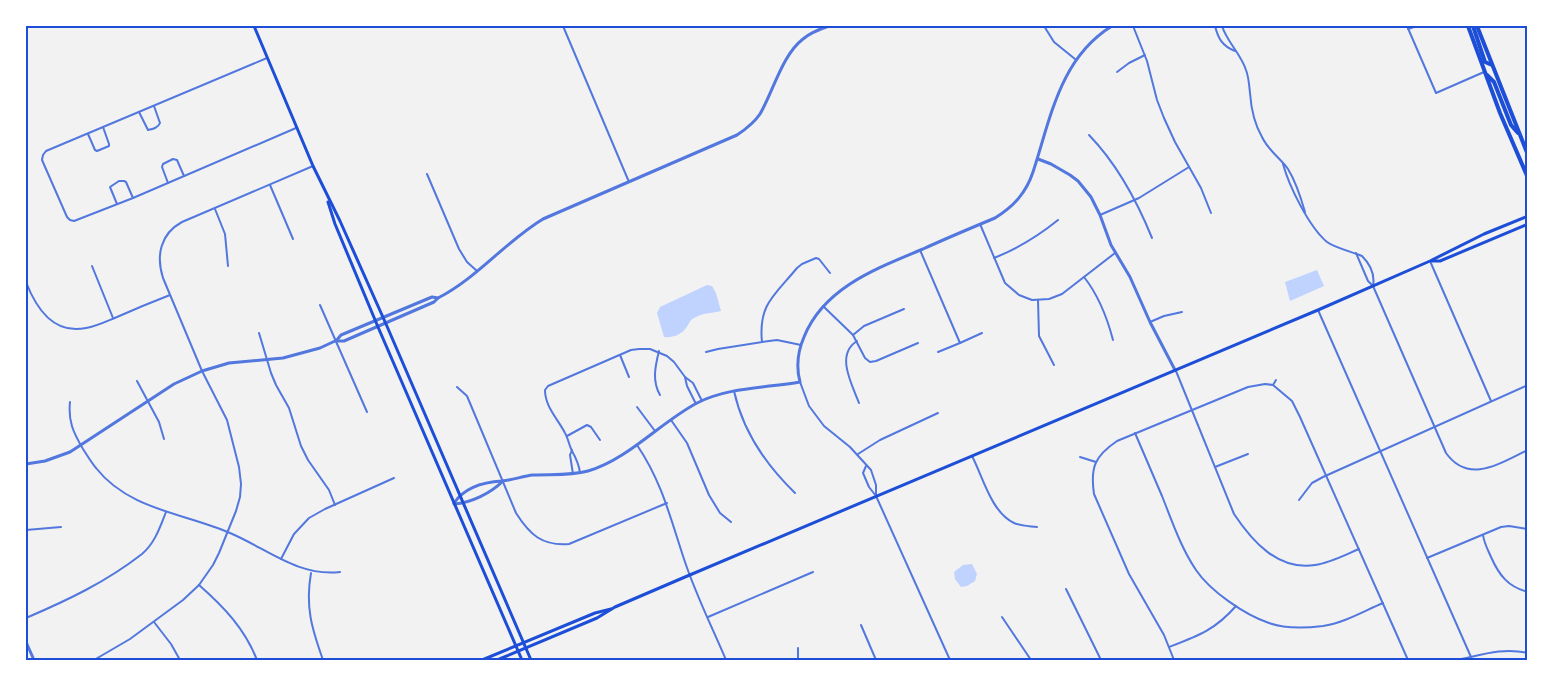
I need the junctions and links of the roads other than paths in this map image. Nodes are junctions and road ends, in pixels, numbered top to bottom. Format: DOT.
graph roads {
  1 [pos="254,26"];
  2 [pos="563,26"];
  3 [pos="829,26"];
  4 [pos="1044,26"];
  5 [pos="1112,26"];
  6 [pos="1133,26"];
  7 [pos="1215,26"];
  8 [pos="1222,26"];
  9 [pos="1417,26"];
  10 [pos="1470,26"];
  11 [pos="1477,26"];
  12 [pos="1408,27"];
  13 [pos="1235,51"];
  14 [pos="1145,55"];
  15 [pos="267,58"];
  16 [pos="1075,59"];
  17 [pos="1492,65"];
  18 [pos="1117,72"];
  19 [pos="1484,72"];
  20 [pos="153,106"];
  21 [pos="139,112"];
  22 [pos="103,128"];
  23 [pos="297,128"];
  24 [pos="88,134"];
  25 [pos="1519,134"];
  26 [pos="1089,135"];
  27 [pos="1527,155"];
  28 [pos="1038,159"];
  29 [pos="313,166"];
  30 [pos="1189,167"];
  31 [pos="427,174"];
  32 [pos="184,176"];
  33 [pos="1527,178"];
  34 [pos="629,182"];
  35 [pos="168,183"];
  36 [pos="270,185"];
  37 [pos="326,194"];
  38 [pos="133,198"];
  39 [pos="1134,200"];
  40 [pos="117,204"];
  41 [pos="215,209"];
  42 [pos="1211,213"];
  43 [pos="1100,215"];
  44 [pos="1527,216"];
  45 [pos="1058,220"];
  46 [pos="980,224"];
  47 [pos="1527,224"];
  48 [pos="1152,238"];
  49 [pos="292,239"];
  50 [pos="920,250"];
  51 [pos="1115,253"];
  52 [pos="1356,253"];
  53 [pos="994,258"];
  54 [pos="1430,261"];
  55 [pos="92,266"];
  56 [pos="228,266"];
  57 [pos="477,271"];
  58 [pos="830,273"];
  59 [pos="1084,277"];
  60 [pos="26,282"];
  61 [pos="1374,286"];
  62 [pos="27,287"];
  63 [pos="170,295"];
  64 [pos="438,298"];
  65 [pos="1038,300"];
  66 [pos="320,304"];
  67 [pos="823,306"];
  68 [pos="904,309"];
  69 [pos="1318,310"];
  70 [pos="1182,312"];
  71 [pos="384,317"];
  72 [pos="113,318"];
  73 [pos="375,321"];
  74 [pos="1150,322"];
  75 [pos="386,324"];
  76 [pos="378,327"];
  77 [pos="259,333"];
  78 [pos="982,333"];
  79 [pos="853,335"];
  80 [pos="1113,340"];
  81 [pos="335,341"];
  82 [pos="857,341"];
  83 [pos="762,342"];
  84 [pos="918,343"];
  85 [pos="960,343"];
  86 [pos="801,345"];
  87 [pos="659,351"];
  88 [pos="706,352"];
  89 [pos="938,352"];
  90 [pos="620,355"];
  91 [pos="267,360"];
  92 [pos="1054,365"];
  93 [pos="1175,370"];
  94 [pos="202,371"];
  95 [pos="629,377"];
  96 [pos="685,377"];
  97 [pos="1276,380"];
  98 [pos="136,381"];
  99 [pos="800,382"];
  100 [pos="1273,385"];
  101 [pos="1527,385"];
  102 [pos="457,387"];
  103 [pos="734,391"];
  104 [pos="660,395"];
  105 [pos="148,401"];
  106 [pos="702,401"];
  107 [pos="1491,401"];
  108 [pos="70,402"];
  109 [pos="859,403"];
  110 [pos="696,404"];
  111 [pos="637,407"];
  112 [pos="1191,410"];
  113 [pos="367,412"];
  114 [pos="938,413"];
  115 [pos="671,420"];
  116 [pos="1434,426"];
  117 [pos="655,431"];
  118 [pos="1135,433"];
  119 [pos="567,436"];
  120 [pos="164,440"];
  121 [pos="600,440"];
  122 [pos="81,444"];
  123 [pos="637,444"];
  124 [pos="572,450"];
  125 [pos="1527,450"];
  126 [pos="1380,451"];
  127 [pos="857,454"];
  128 [pos="1248,454"];
  129 [pos="972,456"];
  130 [pos="1080,457"];
  131 [pos="1096,462"];
  132 [pos="26,464"];
  133 [pos="866,466"];
  134 [pos="1214,467"];
  135 [pos="580,472"];
  136 [pos="573,474"];
  137 [pos="1326,475"];
  138 [pos="394,478"];
  139 [pos="503,481"];
  140 [pos="795,493"];
  141 [pos="459,495"];
  142 [pos="876,496"];
  143 [pos="1299,500"];
  144 [pos="667,503"];
  145 [pos="454,504"];
  146 [pos="463,504"];
  147 [pos="334,505"];
  148 [pos="166,512"];
  149 [pos="731,522"];
  150 [pos="61,527"];
  151 [pos="1037,527"];
  152 [pos="1527,529"];
  153 [pos="26,530"];
  154 [pos="228,532"];
  155 [pos="1484,535"];
  156 [pos="1359,549"];
  157 [pos="1427,558"];
  158 [pos="280,559"];
  159 [pos="312,572"];
  160 [pos="340,572"];
  161 [pos="813,572"];
  162 [pos="690,575"];
  163 [pos="199,585"];
  164 [pos="1066,589"];
  165 [pos="1527,592"];
  166 [pos="1383,603"];
  167 [pos="1236,606"];
  168 [pos="615,607"];
  169 [pos="708,617"];
  170 [pos="1002,617"];
  171 [pos="26,618"];
  172 [pos="154,622"];
  173 [pos="861,625"];
  174 [pos="26,642"];
  175 [pos="523,643"];
  176 [pos="516,646"];
  177 [pos="1169,647"];
  178 [pos="525,648"];
  179 [pos="798,648"];
  180 [pos="518,651"];
  181 [pos="28,652"];
  182 [pos="1527,653"];
  183 [pos="102,656"];
  184 [pos="1471,657"];
  185 [pos="34,660"];
  186 [pos="94,660"];
  187 [pos="104,660"];
  188 [pos="180,660"];
  189 [pos="257,660"];
  190 [pos="323,660"];
  191 [pos="482,660"];
  192 [pos="497,660"];
  193 [pos="522,660"];
  194 [pos="531,660"];
  195 [pos="726,660"];
  196 [pos="798,660"];
  197 [pos="876,660"];
  198 [pos="950,660"];
  199 [pos="1031,660"];
  200 [pos="1101,660"];
  201 [pos="1174,660"];
  202 [pos="1408,660"];
  203 [pos="1457,660"];
  1 -- 15 [label="main road"];
  2 -- 34 [label="street"];
  3 -- 34 [label="street"];
  4 -- 16 [label="street"];
  5 -- 16 [label="street"];
  6 -- 14 [label="street"];
  7 -- 13 [label="street"];
  8 -- 13 [label="street"];
  9 -- 12 [label="street"];
  10 -- 17 [label="main road"];
  10 -- 19 [label="main road"];
  11 -- 17 [label="main road"];
  12 -- 19 [label="street"];
  13 -- 52 [label="street"];
  14 -- 18 [label="street"];
  14 -- 30 [label="street"];
  15 -- 20 [label="street"];
  15 -- 23 [label="main road"];
  16 -- 28 [label="street"];
  17 -- 25 [label="main road"];
  19 -- 25 [label="main road"];
  19 -- 33 [label="main road"];
  20 -- 21 [label="street"];
  20 -- 21 [label="street"];
  21 -- 22 [label="street"];
  22 -- 24 [label="street"];
  22 -- 24 [label="street"];
  23 -- 29 [label="main road"];
  23 -- 32 [label="street"];
  24 -- 40 [label="street"];
  25 -- 27 [label="main road"];
  26 -- 39 [label="street"];
  28 -- 43 [label="street"];
  28 -- 46 [label="street"];
  29 -- 36 [label="street"];
  29 -- 37 [label="main road"];
  30 -- 39 [label="street"];
  30 -- 42 [label="street"];
  31 -- 57 [label="street"];
  32 -- 35 [label="street"];
  32 -- 35 [label="street"];
  34 -- 57 [label="street"];
  35 -- 38 [label="street"];
  36 -- 41 [label="street"];
  36 -- 49 [label="street"];
  37 -- 71 [label="main road"];
  37 -- 73 [label="main road"];
  38 -- 40 [label="street"];
  38 -- 40 [label="street"];
  39 -- 43 [label="street"];
  39 -- 48 [label="street"];
  41 -- 56 [label="street"];
  41 -- 63 [label="street"];
  43 -- 51 [label="street"];
  44 -- 54 [label="main road"];
  45 -- 53 [label="street"];
  46 -- 50 [label="street"];
  46 -- 53 [label="street"];
  47 -- 54 [label="main road"];
  50 -- 67 [label="street"];
  50 -- 85 [label="street"];
  51 -- 59 [label="street"];
  51 -- 74 [label="street"];
  52 -- 61 [label="street"];
  52 -- 61 [label="street"];
  53 -- 65 [label="street"];
  54 -- 61 [label="main road"];
  54 -- 107 [label="street"];
  55 -- 72 [label="street"];
  57 -- 64 [label="street"];
  58 -- 83 [label="street"];
  59 -- 65 [label="street"];
  59 -- 80 [label="street"];
  60 -- 62 [label="street"];
  61 -- 69 [label="main road"];
  61 -- 116 [label="street"];
  62 -- 72 [label="street"];
  63 -- 72 [label="street"];
  63 -- 94 [label="street"];
  64 -- 71 [label="street"];
  64 -- 75 [label="street"];
  65 -- 92 [label="street"];
  66 -- 81 [label="street"];
  67 -- 79 [label="street"];
  67 -- 86 [label="street"];
  68 -- 79 [label="street"];
  69 -- 93 [label="main road"];
  69 -- 126 [label="street"];
  70 -- 74 [label="street"];
  71 -- 73 [label="street"];
  71 -- 75 [label="main road"];
  73 -- 76 [label="main road"];
  73 -- 81 [label="street"];
  74 -- 93 [label="street"];
  75 -- 76 [label="street"];
  75 -- 141 [label="main road"];
  76 -- 81 [label="street"];
  76 -- 145 [label="main road"];
  77 -- 91 [label="street"];
  78 -- 85 [label="street"];
  79 -- 82 [label="street"];
  81 -- 91 [label="street"];
  81 -- 113 [label="street"];
  82 -- 84 [label="street"];
  82 -- 109 [label="street"];
  83 -- 86 [label="street"];
  83 -- 88 [label="street"];
  85 -- 89 [label="street"];
  86 -- 99 [label="street"];
  87 -- 90 [label="street"];
  87 -- 96 [label="street"];
  87 -- 104 [label="street"];
  90 -- 95 [label="street"];
  90 -- 119 [label="street"];
  91 -- 94 [label="street"];
  91 -- 147 [label="street"];
  93 -- 112 [label="street"];
  93 -- 129 [label="main road"];
  94 -- 105 [label="street"];
  94 -- 154 [label="street"];
  96 -- 106 [label="street"];
  96 -- 110 [label="street"];
  97 -- 100 [label="street"];
  98 -- 105 [label="street"];
  99 -- 103 [label="street"];
  99 -- 127 [label="street"];
  100 -- 112 [label="street"];
  100 -- 137 [label="street"];
  101 -- 107 [label="street"];
  102 -- 139 [label="street"];
  103 -- 106 [label="street"];
  103 -- 140 [label="street"];
  105 -- 120 [label="street"];
  105 -- 122 [label="street"];
  106 -- 110 [label="street"];
  107 -- 116 [label="street"];
  108 -- 122 [label="street"];
  110 -- 115 [label="street"];
  111 -- 117 [label="street"];
  112 -- 118 [label="street"];
  112 -- 134 [label="street"];
  114 -- 127 [label="street"];
  115 -- 117 [label="street"];
  115 -- 149 [label="street"];
  116 -- 125 [label="street"];
  116 -- 126 [label="street"];
  117 -- 123 [label="street"];
  118 -- 131 [label="street"];
  118 -- 167 [label="street"];
  119 -- 121 [label="street"];
  119 -- 124 [label="street"];
  122 -- 132 [label="street"];
  122 -- 148 [label="street"];
  123 -- 135 [label="street"];
  123 -- 144 [label="street"];
  124 -- 135 [label="street"];
  124 -- 136 [label="street"];
  126 -- 137 [label="street"];
  126 -- 157 [label="street"];
  127 -- 133 [label="street"];
  128 -- 134 [label="street"];
  129 -- 142 [label="main road"];
  129 -- 151 [label="street"];
  130 -- 131 [label="street"];
  131 -- 177 [label="street"];
  133 -- 142 [label="street"];
  133 -- 142 [label="street"];
  134 -- 156 [label="street"];
  135 -- 136 [label="street"];
  136 -- 139 [label="street"];
  137 -- 143 [label="street"];
  137 -- 156 [label="street"];
  138 -- 147 [label="street"];
  139 -- 141 [label="street"];
  139 -- 144 [label="street"];
  139 -- 146 [label="street"];
  141 -- 145 [label="street"];
  141 -- 146 [label="main road"];
  142 -- 162 [label="main road"];
  142 -- 198 [label="street"];
  144 -- 162 [label="street"];
  145 -- 146 [label="street"];
  145 -- 176 [label="main road"];
  146 -- 175 [label="main road"];
  147 -- 158 [label="street"];
  148 -- 154 [label="street"];
  148 -- 171 [label="street"];
  150 -- 153 [label="street"];
  152 -- 155 [label="street"];
  154 -- 158 [label="street"];
  154 -- 163 [label="street"];
  155 -- 157 [label="street"];
  155 -- 165 [label="street"];
  156 -- 166 [label="street"];
  157 -- 184 [label="street"];
  158 -- 159 [label="street"];
  159 -- 160 [label="street"];
  159 -- 190 [label="street"];
  161 -- 169 [label="street"];
  162 -- 168 [label="main road"];
  162 -- 169 [label="street"];
  163 -- 172 [label="street"];
  163 -- 189 [label="street"];
  164 -- 200 [label="street"];
  166 -- 167 [label="street"];
  166 -- 202 [label="street"];
  167 -- 177 [label="street"];
  168 -- 175 [label="main road"];
  168 -- 178 [label="main road"];
  169 -- 195 [label="street"];
  170 -- 199 [label="street"];
  172 -- 183 [label="street"];
  172 -- 188 [label="street"];
  173 -- 197 [label="street"];
  174 -- 181 [label="street"];
  175 -- 176 [label="main road"];
  175 -- 178 [label="main road"];
  176 -- 180 [label="main road"];
  176 -- 191 [label="main road"];
  177 -- 201 [label="street"];
  178 -- 180 [label="main road"];
  178 -- 194 [label="main road"];
  179 -- 196 [label="street"];
  180 -- 192 [label="main road"];
  180 -- 193 [label="main road"];
  181 -- 185 [label="street"];
  182 -- 184 [label="street"];
  183 -- 186 [label="street"];
  183 -- 187 [label="street"];
  184 -- 203 [label="street"];
}
